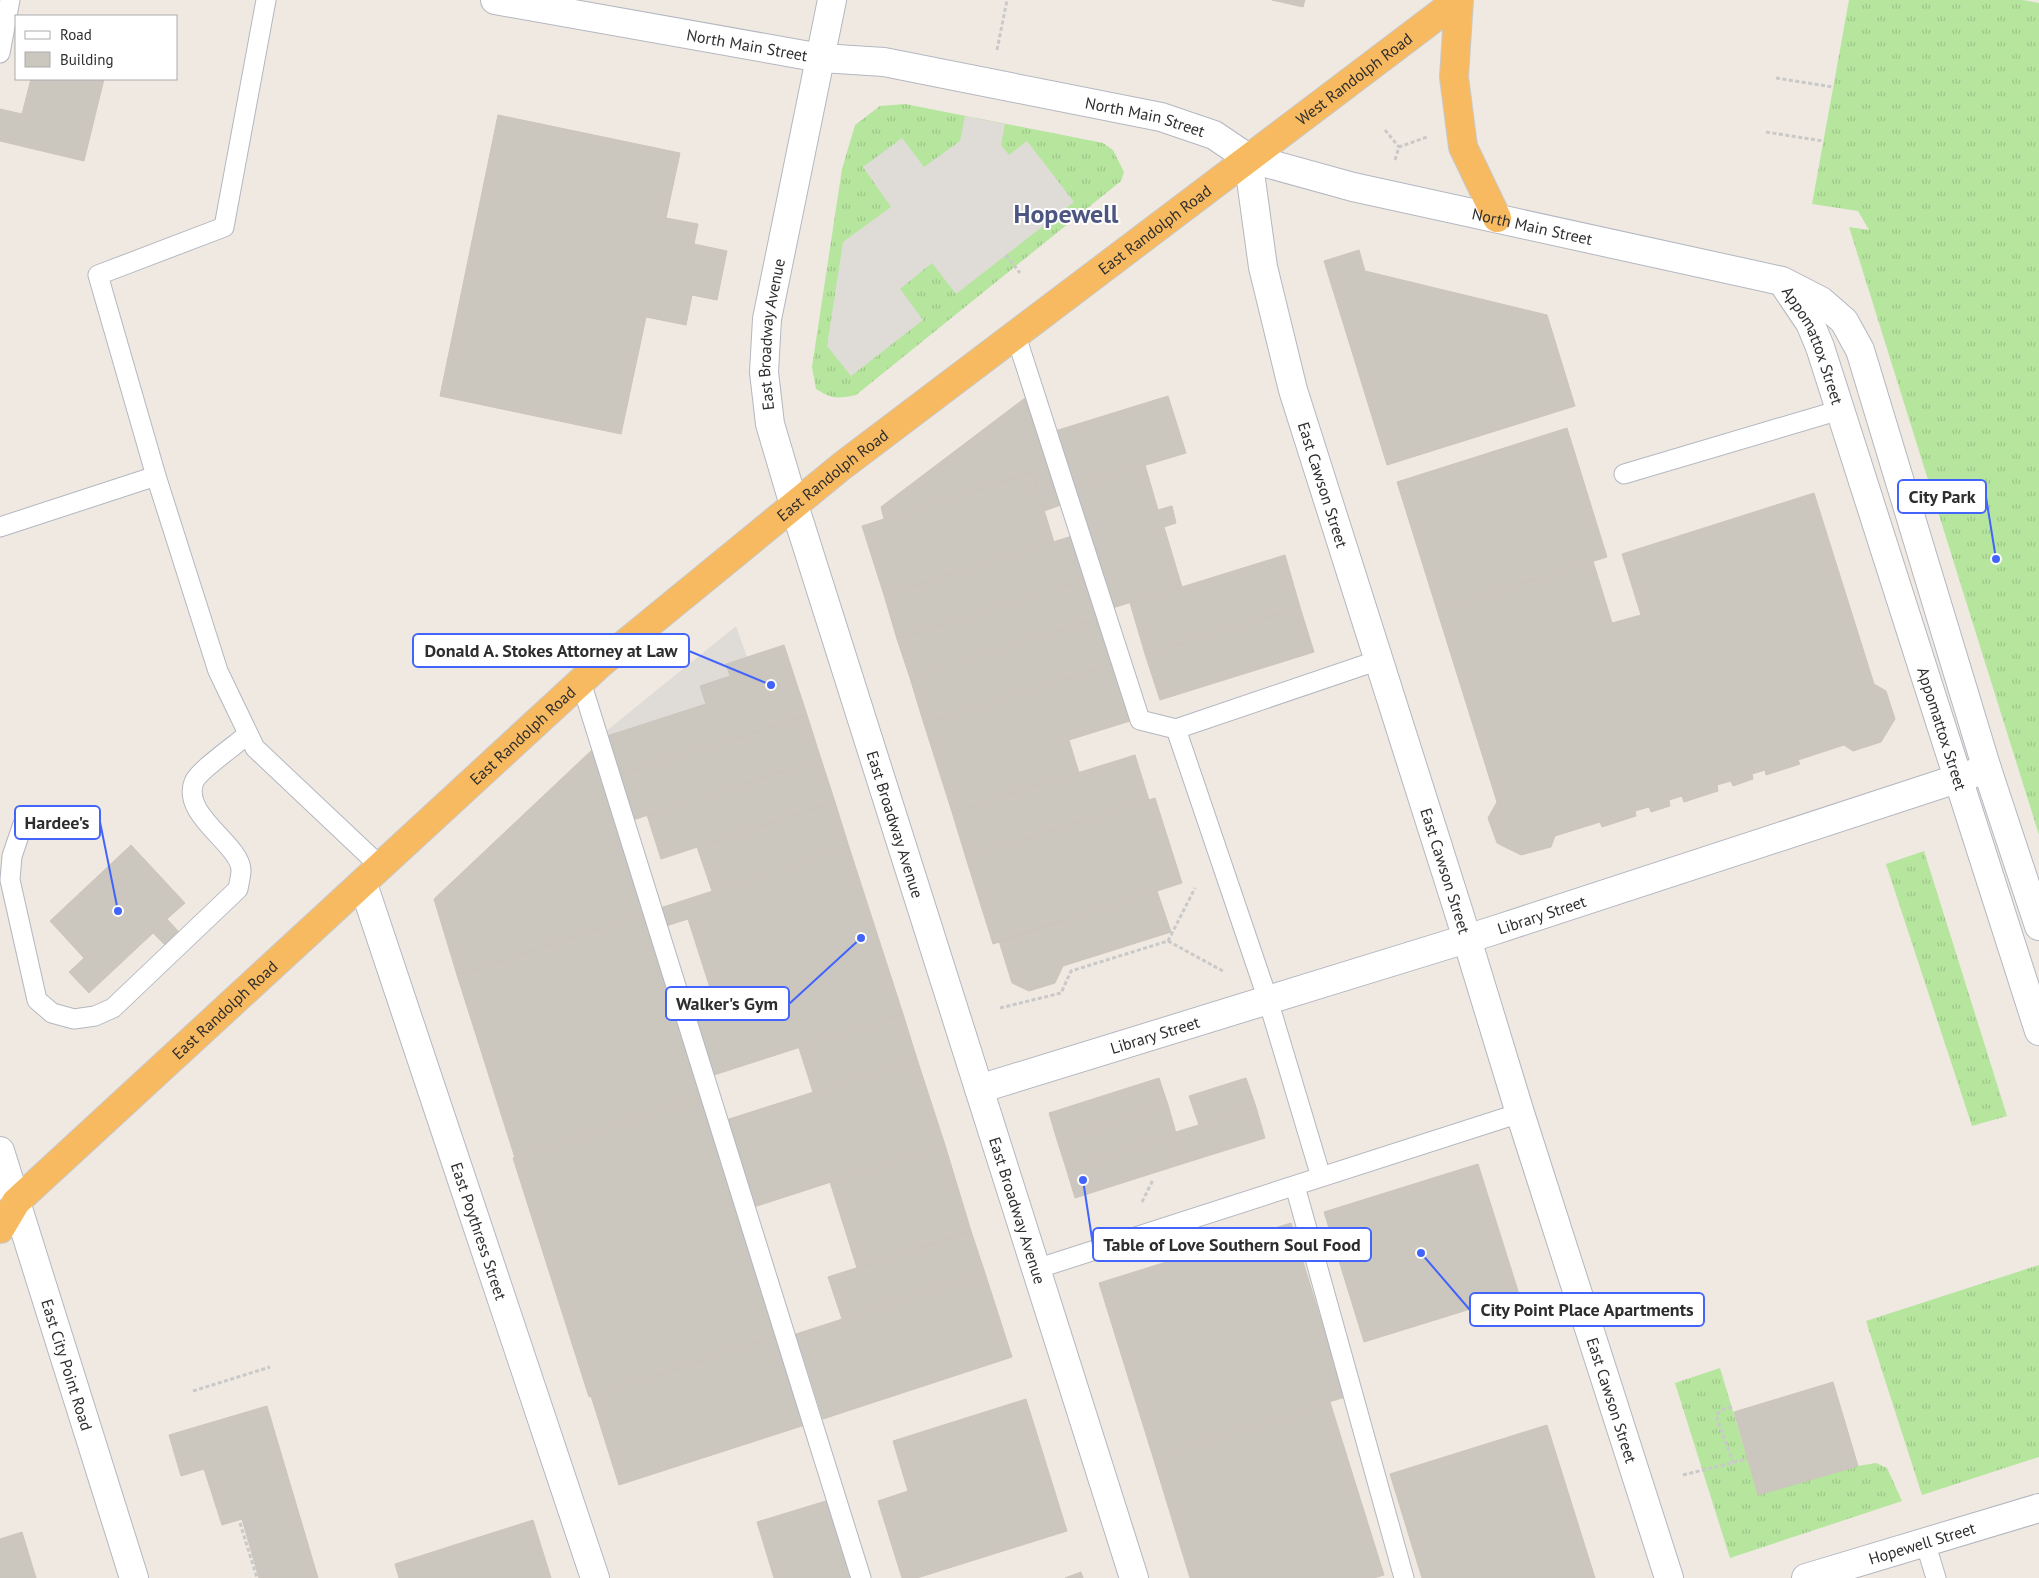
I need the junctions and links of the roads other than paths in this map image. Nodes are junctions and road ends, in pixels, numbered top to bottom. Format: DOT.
graph roads {
  1 [pos="10,0"];
  2 [pos="266,0"];
  3 [pos="495,0"];
  4 [pos="832,0"];
  5 [pos="1459,0"];
  6 [pos="0,53"];
  7 [pos="821,58"];
  8 [pos="1248,158"];
  9 [pos="1497,218"];
  10 [pos="1782,281"];
  11 [pos="1016,336"];
  12 [pos="1840,410"];
  13 [pos="1624,474"];
  14 [pos="156,476"];
  15 [pos="794,505"];
  16 [pos="0,527"];
  17 [pos="1379,660"];
  18 [pos="581,682"];
  19 [pos="1176,730"];
  20 [pos="248,734"];
  21 [pos="1987,769"];
  22 [pos="1959,778"];
  23 [pos="23,824"];
  24 [pos="372,876"];
  25 [pos="2039,926"];
  26 [pos="1466,939"];
  27 [pos="1268,1000"];
  28 [pos="2039,1031"];
  29 [pos="979,1090"];
  30 [pos="1520,1113"];
  31 [pos="0,1151"];
  32 [pos="1321,1177"];
  33 [pos="1295,1186"];
  34 [pos="8,1204"];
  35 [pos="0,1229"];
  36 [pos="1036,1269"];
  37 [pos="2039,1508"];
  38 [pos="1925,1542"];
  39 [pos="134,1578"];
  40 [pos="595,1578"];
  41 [pos="861,1578"];
  42 [pos="1134,1578"];
  43 [pos="1404,1578"];
  44 [pos="1669,1578"];
  45 [pos="1806,1578"];
  46 [pos="1936,1578"];
  1 -- 6 [label="lane"];
  2 -- 14 [label="lane"];
  3 -- 7 [label="street, North Main Street"];
  4 -- 7 [label="street, East Broadway Avenue"];
  5 -- 8 [label="highway, West Randolph Road"];
  5 -- 9 [label="highway"];
  7 -- 8 [label="street, North Main Street"];
  7 -- 15 [label="street, East Broadway Avenue"];
  8 -- 9 [label="street, North Main Street"];
  8 -- 11 [label="highway, East Randolph Road"];
  8 -- 17 [label="street, East Cawson Street"];
  9 -- 10 [label="street, North Main Street"];
  10 -- 12 [label="street, Appomattox Street"];
  10 -- 21 [label="street, Appomattox Street"];
  11 -- 15 [label="highway, East Randolph Road"];
  11 -- 19 [label="lane"];
  12 -- 13 [label="lane"];
  12 -- 22 [label="street, Appomattox Street"];
  14 -- 16 [label="lane"];
  14 -- 20 [label="lane"];
  15 -- 18 [label="highway, East Randolph Road"];
  15 -- 29 [label="street, East Broadway Avenue"];
  17 -- 19 [label="lane"];
  17 -- 26 [label="street, East Cawson Street"];
  18 -- 24 [label="highway, East Randolph Road"];
  18 -- 41 [label="lane"];
  19 -- 27 [label="lane"];
  20 -- 23 [label="lane"];
  20 -- 24 [label="lane"];
  21 -- 22 [label="street, Library Street"];
  21 -- 25 [label="street, Appomattox Street"];
  22 -- 26 [label="street, Library Street"];
  22 -- 28 [label="street, Appomattox Street"];
  24 -- 34 [label="highway, East Randolph Road"];
  24 -- 40 [label="street, East Poythress Street"];
  26 -- 27 [label="street, Library Street"];
  26 -- 30 [label="street, East Cawson Street"];
  27 -- 29 [label="street, Library Street"];
  27 -- 32 [label="lane"];
  29 -- 36 [label="street, East Broadway Avenue"];
  30 -- 32 [label="lane"];
  30 -- 44 [label="street, East Cawson Street"];
  31 -- 34 [label="street, East City Point Road"];
  32 -- 33 [label="lane"];
  33 -- 36 [label="lane"];
  33 -- 43 [label="lane"];
  34 -- 35 [label="highway, East Randolph Road"];
  34 -- 39 [label="street, East City Point Road"];
  36 -- 42 [label="street, East Broadway Avenue"];
  37 -- 38 [label="street, Hopewell Street"];
  38 -- 45 [label="street, Hopewell Street"];
  38 -- 46 [label="lane"];
}
